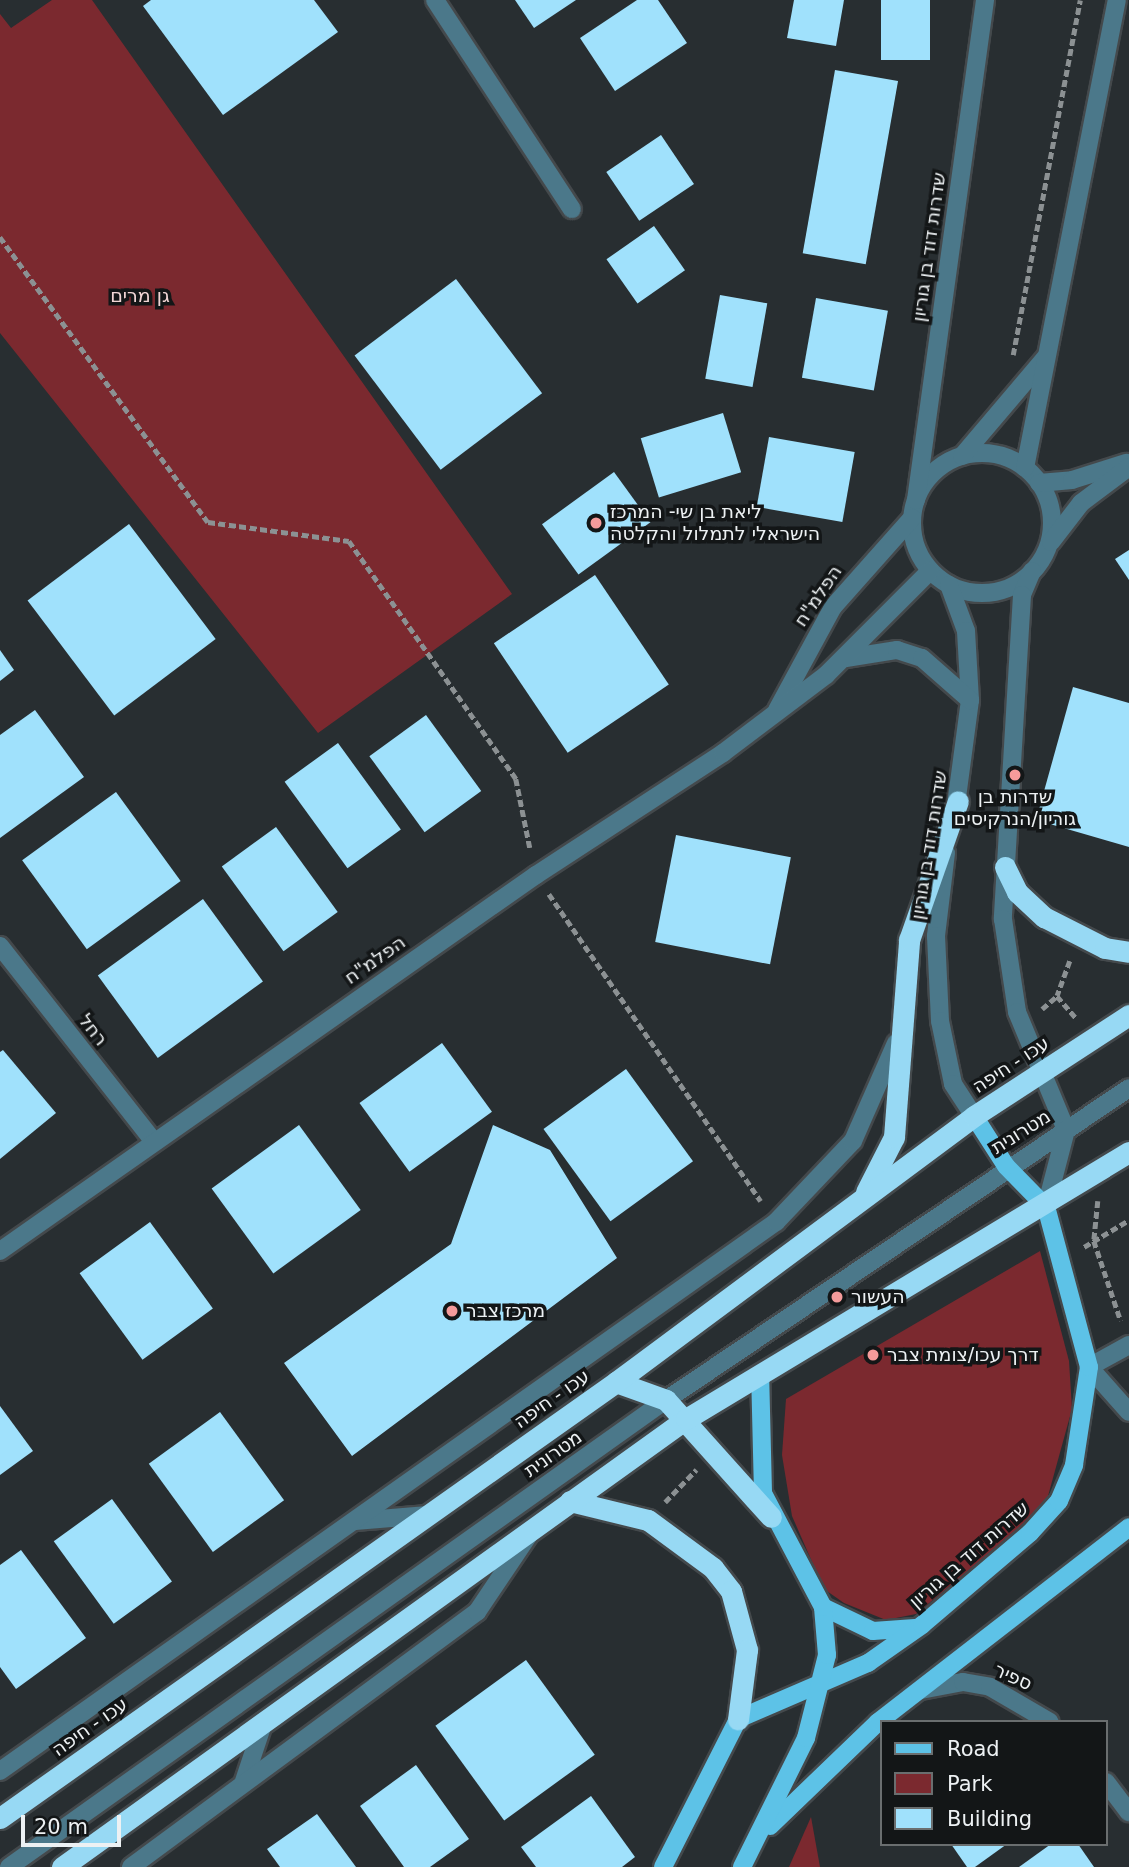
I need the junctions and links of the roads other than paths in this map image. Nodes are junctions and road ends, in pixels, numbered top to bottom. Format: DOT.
graph roads {
  1 [pos="435,0"];
  2 [pos="985,0"];
  3 [pos="1117,0"];
  4 [pos="572,209"];
  5 [pos="1051,348"];
  6 [pos="962,456"];
  7 [pos="1129,461"];
  8 [pos="1129,467"];
  9 [pos="1025,468"];
  10 [pos="1040,483"];
  11 [pos="916,500"];
  12 [pos="912,518"];
  13 [pos="1049,544"];
  14 [pos="930,571"];
  15 [pos="1032,571"];
  16 [pos="949,585"];
  17 [pos="846,658"];
  18 [pos="970,700"];
  19 [pos="777,710"];
  20 [pos="958,801"];
  21 [pos="1005,867"];
  22 [pos="0,946"];
  23 [pos="1129,952"];
  24 [pos="1129,1015"];
  25 [pos="898,1039"];
  26 [pos="1042,1072"];
  27 [pos="1129,1087"];
  28 [pos="974,1116"];
  29 [pos="1066,1130"];
  30 [pos="152,1139"];
  31 [pos="1129,1152"];
  32 [pos="1006,1166"];
  33 [pos="860,1201"];
  34 [pos="1046,1207"];
  35 [pos="0,1251"];
  36 [pos="1129,1345"];
  37 [pos="1089,1367"];
  38 [pos="760,1374"];
  39 [pos="616,1382"];
  40 [pos="666,1400"];
  41 [pos="1129,1412"];
  42 [pos="686,1419"];
  43 [pos="570,1501"];
  44 [pos="428,1515"];
  45 [pos="771,1517"];
  46 [pos="354,1521"];
  47 [pos="536,1524"];
  48 [pos="1129,1527"];
  49 [pos="822,1607"];
  50 [pos="922,1625"];
  51 [pos="822,1683"];
  52 [pos="915,1692"];
  53 [pos="738,1719"];
  54 [pos="883,1720"];
  55 [pos="1047,1720"];
  56 [pos="264,1721"];
  57 [pos="880,1723"];
  58 [pos="0,1771"];
  59 [pos="243,1784"];
  60 [pos="1108,1785"];
  61 [pos="1129,1812"];
  62 [pos="0,1818"];
  63 [pos="754,1844"];
  64 [pos="9,1867"];
  65 [pos="62,1867"];
  66 [pos="131,1867"];
  67 [pos="663,1867"];
  68 [pos="741,1867"];
  1 -- 4 [label="street"];
  2 -- 11 [label="street, שדרות דוד בן גוריון"];
  3 -- 5 [label="street"];
  5 -- 6 [label="street"];
  5 -- 9 [label="street"];
  6 -- 9 [label="street"];
  6 -- 11 [label="street"];
  7 -- 10 [label="street"];
  8 -- 13 [label="street"];
  9 -- 10 [label="street"];
  10 -- 13 [label="street"];
  11 -- 12 [label="street"];
  12 -- 14 [label="street"];
  12 -- 19 [label="street, הפלמ\"ח"];
  13 -- 15 [label="street"];
  14 -- 16 [label="street"];
  14 -- 17 [label="street, הפלמ\"ח"];
  15 -- 16 [label="street"];
  15 -- 21 [label="street"];
  16 -- 18 [label="street, שדרות דוד בן גוריון"];
  17 -- 18 [label="street"];
  17 -- 19 [label="street, הפלמ\"ח"];
  18 -- 20 [label="street, שדרות דוד בן גוריון"];
  19 -- 30 [label="street, הפלמ\"ח"];
  20 -- 25 [label="highway"];
  20 -- 28 [label="street, שדרות דוד בן גוריון"];
  21 -- 23 [label="highway"];
  21 -- 26 [label="street"];
  22 -- 30 [label="street, רחל"];
  24 -- 26 [label="highway, עכו - חיפה"];
  25 -- 33 [label="highway"];
  25 -- 46 [label="street"];
  26 -- 28 [label="highway, עכו - חיפה"];
  26 -- 29 [label="street"];
  27 -- 29 [label="street, מטרונית"];
  28 -- 32 [label="main road, שדרות דוד בן גוריון"];
  28 -- 33 [label="highway, עכו - חיפה"];
  29 -- 32 [label="street, מטרונית"];
  29 -- 34 [label="street, שדרות דוד בן גוריון"];
  30 -- 35 [label="street, הפלמ\"ח"];
  31 -- 34 [label="highway"];
  32 -- 34 [label="main road, שדרות דוד בן גוריון"];
  32 -- 40 [label="street, מטרונית"];
  33 -- 39 [label="highway, עכו - חיפה"];
  34 -- 37 [label="main road, שדרות דוד בן גוריון"];
  34 -- 38 [label="highway"];
  36 -- 37 [label="street"];
  37 -- 41 [label="street"];
  37 -- 50 [label="main road, שדרות דוד בן גוריון"];
  38 -- 42 [label="highway"];
  38 -- 45 [label="main road"];
  39 -- 40 [label="highway"];
  39 -- 44 [label="highway, עכו - חיפה"];
  40 -- 42 [label="highway"];
  40 -- 64 [label="street, מטרונית"];
  42 -- 43 [label="highway"];
  42 -- 45 [label="highway"];
  43 -- 47 [label="highway"];
  43 -- 53 [label="highway"];
  44 -- 46 [label="street"];
  44 -- 62 [label="highway, עכו - חיפה"];
  45 -- 49 [label="main road"];
  46 -- 58 [label="street"];
  47 -- 56 [label="highway"];
  47 -- 59 [label="street"];
  48 -- 52 [label="main road"];
  49 -- 50 [label="main road"];
  49 -- 51 [label="main road"];
  50 -- 51 [label="main road, שדרות דוד בן גוריון"];
  51 -- 53 [label="main road, שדרות דוד בן גוריון"];
  51 -- 63 [label="main road"];
  52 -- 54 [label="main road"];
  52 -- 55 [label="street, ספיר"];
  53 -- 67 [label="main road"];
  56 -- 59 [label="street"];
  56 -- 65 [label="highway"];
  57 -- 63 [label="main road"];
  59 -- 66 [label="street"];
  60 -- 61 [label="street"];
  63 -- 68 [label="main road"];
}
